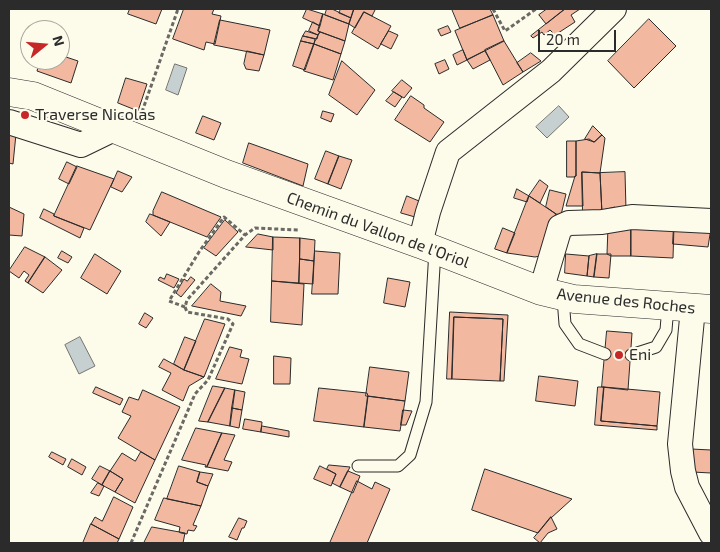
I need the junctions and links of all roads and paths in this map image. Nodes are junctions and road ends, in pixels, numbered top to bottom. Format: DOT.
graph roads {
  1 [pos="178,9"];
  2 [pos="493,9"];
  3 [pos="536,9"];
  4 [pos="614,9"];
  5 [pos="9,92"];
  6 [pos="9,122"];
  7 [pos="125,132"];
  8 [pos="711,221"];
  9 [pos="303,230"];
  10 [pos="245,235"];
  11 [pos="427,247"];
  12 [pos="552,295"];
  13 [pos="185,307"];
  14 [pos="691,308"];
  15 [pos="604,354"];
  16 [pos="631,355"];
  17 [pos="358,466"];
  18 [pos="711,533"];
  19 [pos="131,543"];
  1 -- 7 [label="path"];
  2 -- 3 [label="path"];
  4 -- 11 [label="street"];
  5 -- 7 [label="street, Chemin du Vallon de l'Oriol"];
  6 -- 7 [label="street"];
  7 -- 11 [label="street, Chemin du Vallon de l'Oriol"];
  8 -- 12 [label="street"];
  9 -- 10 [label="path"];
  10 -- 13 [label="path"];
  10 -- 13 [label="path"];
  11 -- 12 [label="street, Chemin du Vallon de l'Oriol"];
  11 -- 17 [label="lane"];
  12 -- 14 [label="street, Avenue des Roches"];
  12 -- 15 [label="lane"];
  13 -- 19 [label="path"];
  14 -- 16 [label="lane"];
  14 -- 18 [label="street"];
}
